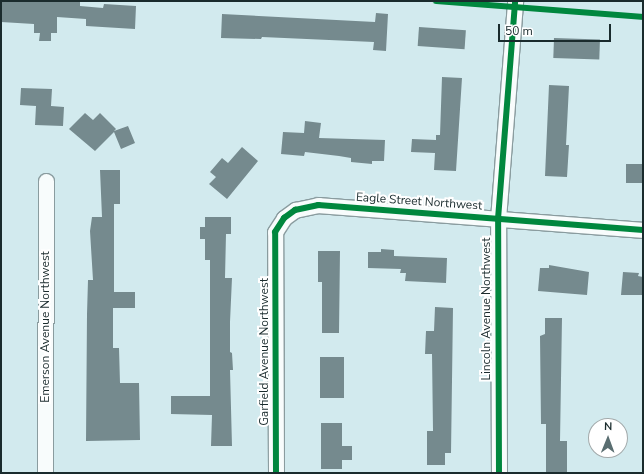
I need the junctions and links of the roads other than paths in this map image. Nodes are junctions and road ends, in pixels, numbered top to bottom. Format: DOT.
graph roads {
  1 [pos="515,1"];
  2 [pos="46,181"];
  3 [pos="498,219"];
  4 [pos="643,230"];
  5 [pos="275,232"];
  6 [pos="45,473"];
  7 [pos="276,473"];
  8 [pos="499,473"];
  1 -- 3 [label="street, Lincoln Avenue Northwest"];
  2 -- 6 [label="street, Emerson Avenue Northwest"];
  3 -- 4 [label="street, Eagle Street Northwest"];
  3 -- 5 [label="street, Eagle Street Northwest"];
  3 -- 8 [label="street, Lincoln Avenue Northwest"];
  5 -- 7 [label="street, Garfield Avenue Northwest"];
}
